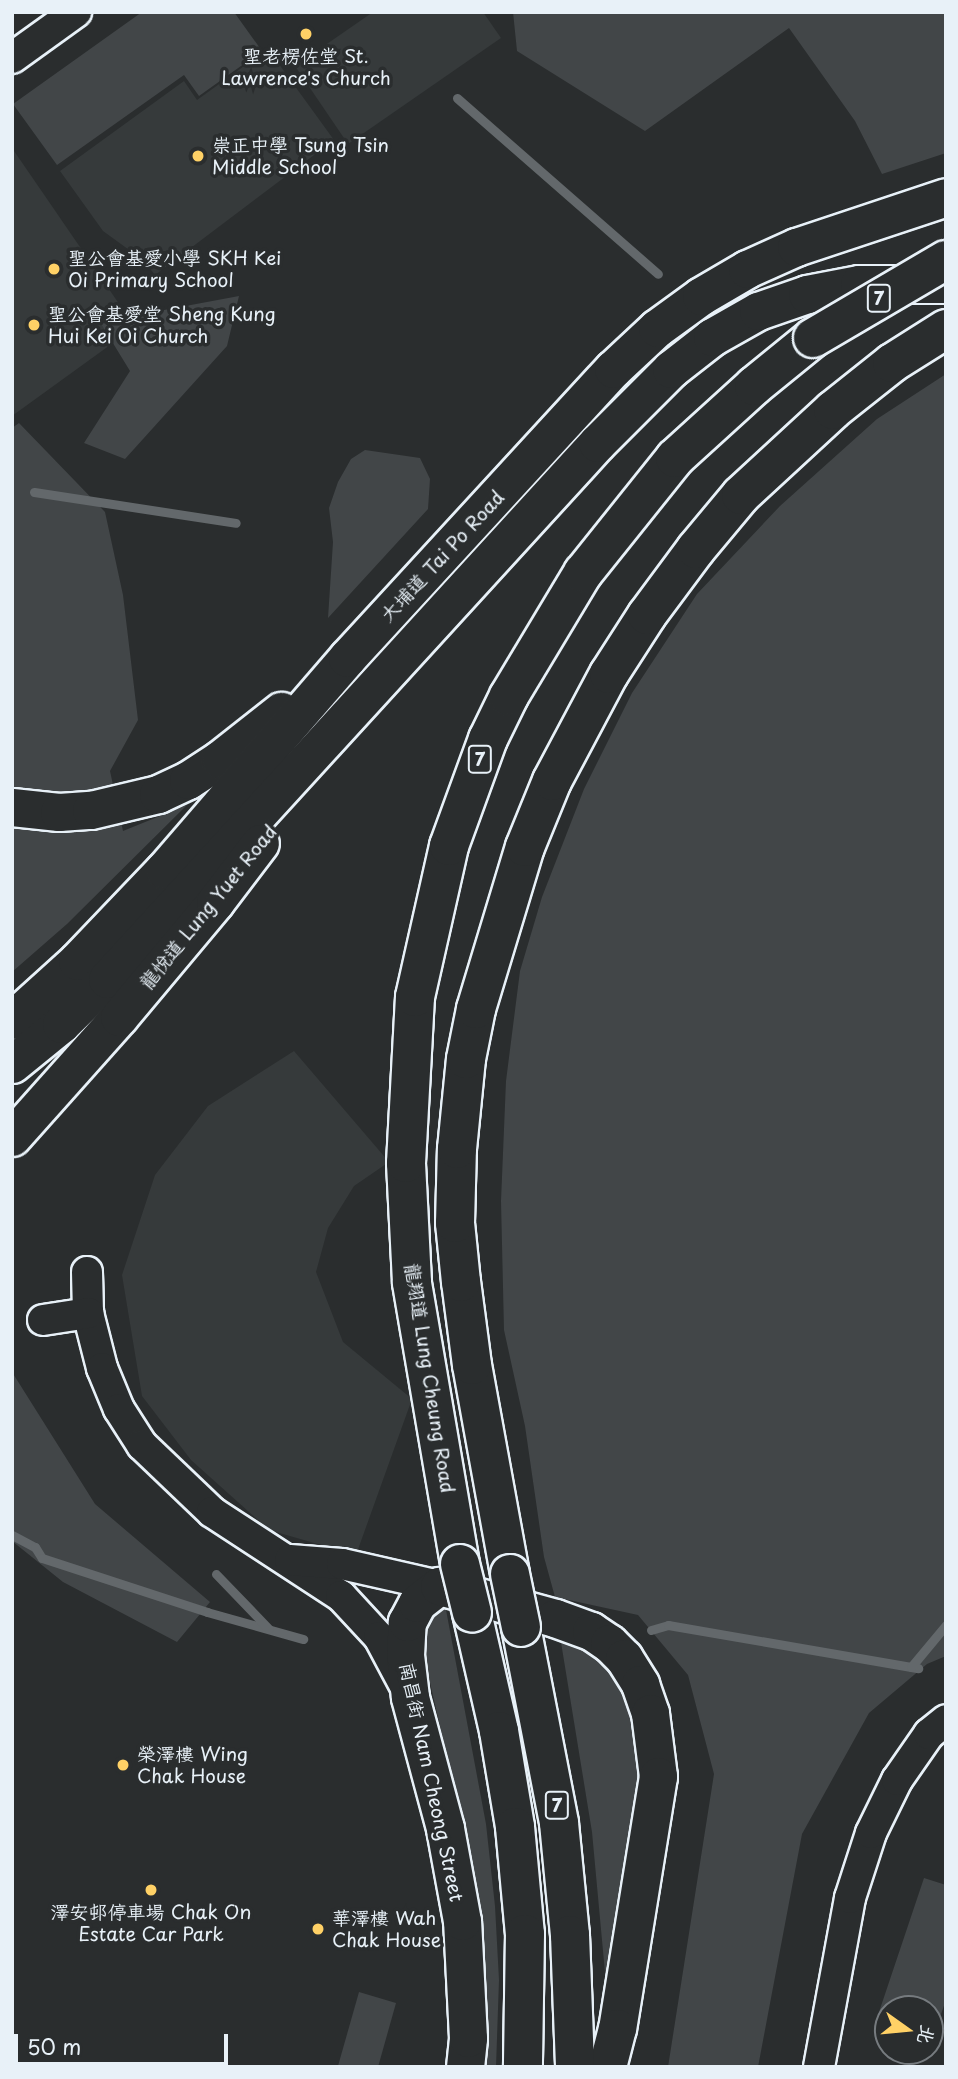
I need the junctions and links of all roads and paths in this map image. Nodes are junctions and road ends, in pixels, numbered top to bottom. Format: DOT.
graph roads {
  1 [pos="76,12"];
  2 [pos="12,58"];
  3 [pos="946,197"];
  4 [pos="946,260"];
  5 [pos="946,284"];
  6 [pos="946,329"];
  7 [pos="347,658"];
  8 [pos="391,668"];
  9 [pos="12,807"];
  10 [pos="12,1020"];
  11 [pos="12,1064"];
  12 [pos="12,1137"];
  13 [pos="87,1272"];
  14 [pos="88,1313"];
  15 [pos="43,1320"];
  16 [pos="286,1559"];
  17 [pos="450,1575"];
  18 [pos="410,1697"];
  19 [pos="946,1720"];
  20 [pos="465,2067"];
  21 [pos="523,2067"];
  22 [pos="575,2067"];
  23 [pos="607,2067"];
  24 [pos="819,2067"];
  1 -- 2 [label="street"];
  3 -- 7 [label="main road, 大埔道 Tai Po Road"];
  4 -- 17 [label="highway, 龍翔道 Lung Cheung Road / 7, bridge"];
  5 -- 8 [label="main road, 大埔道 Tai Po Road"];
  6 -- 22 [label="highway, 7, bridge"];
  7 -- 9 [label="main road"];
  7 -- 10 [label="main road, 大埔道 Tai Po Road"];
  8 -- 11 [label="main road, 大埔道 Tai Po Road"];
  8 -- 12 [label="main road, 龍悅道 Lung Yuet Road"];
  13 -- 14 [label="street"];
  14 -- 15 [label="street"];
  14 -- 16 [label="street"];
  16 -- 17 [label="street"];
  16 -- 18 [label="street"];
  17 -- 18 [label="main road, 南昌街 Nam Cheong Street"];
  17 -- 21 [label="highway, 龍翔道 Lung Cheung Road / 7, bridge"];
  17 -- 23 [label="main road"];
  18 -- 20 [label="main road, 南昌街 Nam Cheong Street"];
  19 -- 24 [label="street"];
}
